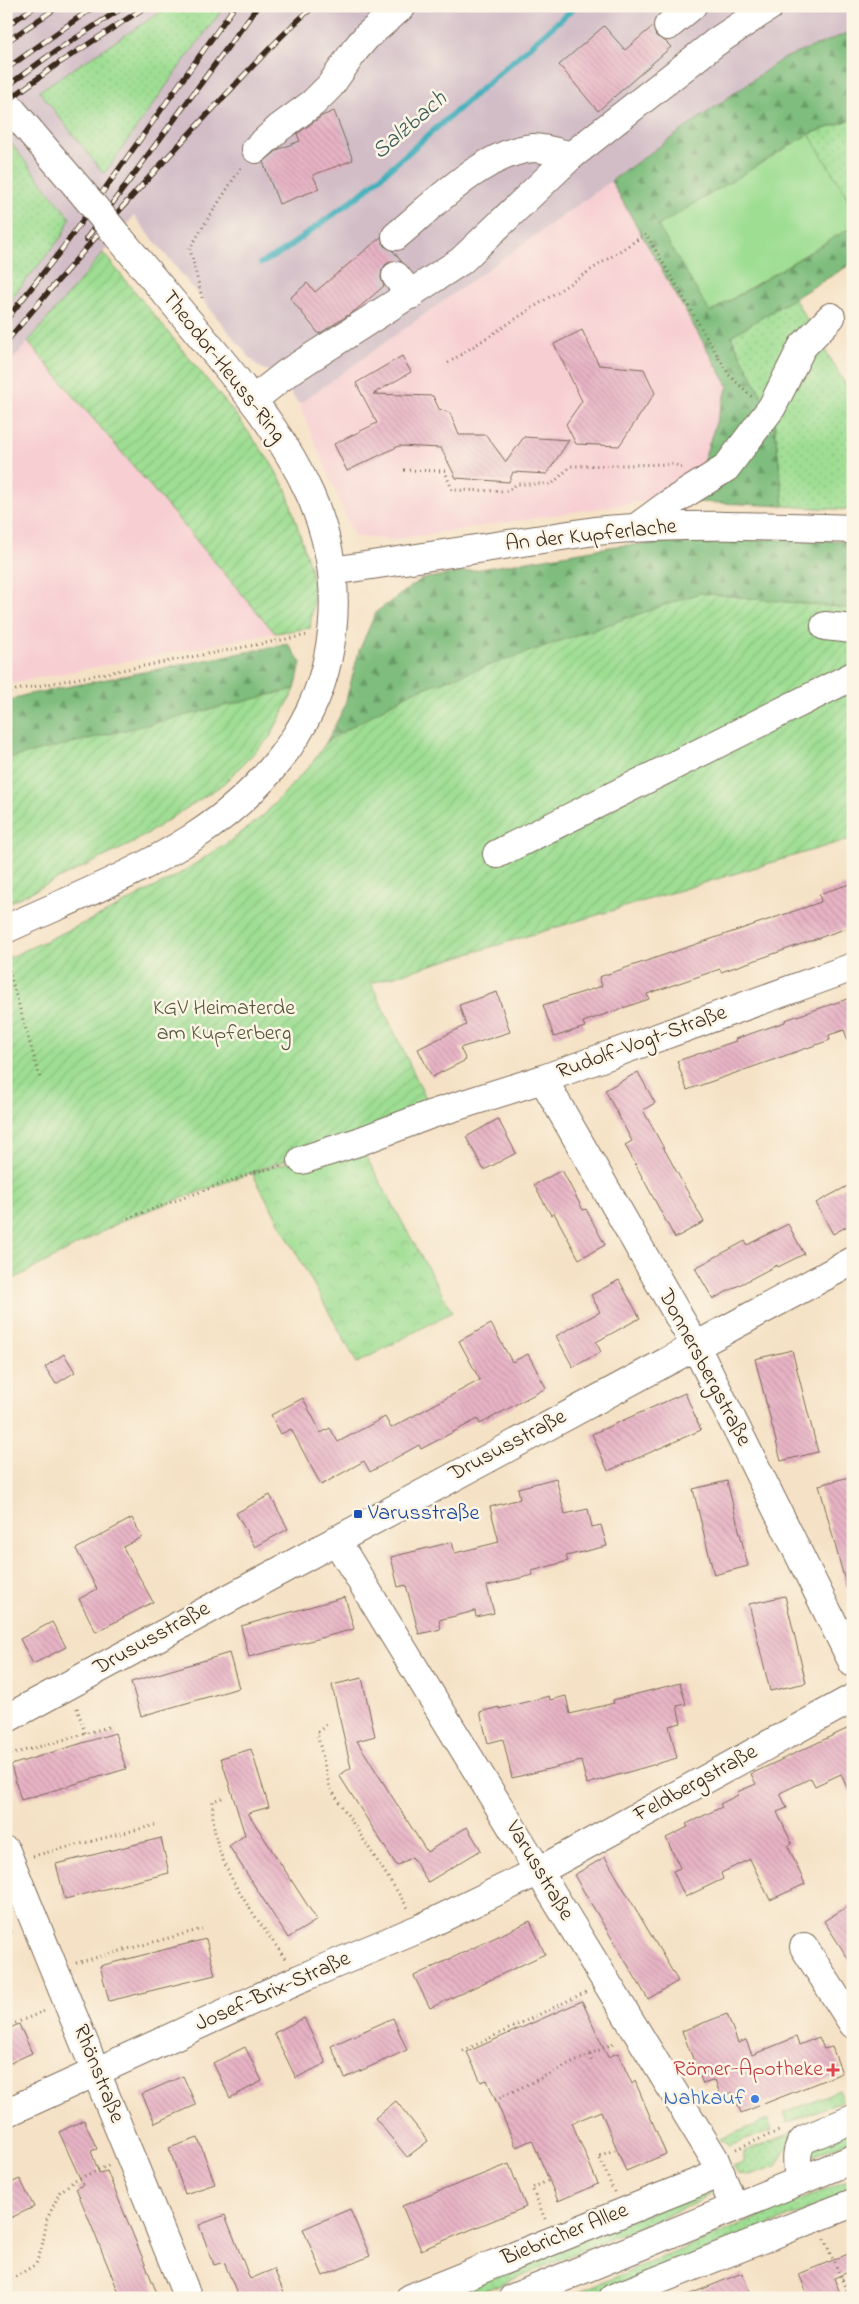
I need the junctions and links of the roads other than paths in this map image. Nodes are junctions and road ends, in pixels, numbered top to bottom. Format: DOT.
graph roads {
  1 [pos="402,6"];
  2 [pos="692,6"];
  3 [pos="770,6"];
  4 [pos="668,26"];
  5 [pos="11,108"];
  6 [pos="256,149"];
  7 [pos="571,156"];
  8 [pos="396,236"];
  9 [pos="831,317"];
  10 [pos="253,400"];
  11 [pos="636,527"];
  12 [pos="853,529"];
  13 [pos="332,571"];
  14 [pos="825,626"];
  15 [pos="853,629"];
  16 [pos="853,676"];
  17 [pos="497,854"];
  18 [pos="6,929"];
  19 [pos="853,967"];
  20 [pos="543,1079"];
  21 [pos="302,1160"];
  22 [pos="853,1261"];
  23 [pos="695,1345"];
  24 [pos="336,1540"];
  25 [pos="853,1663"];
  26 [pos="853,1698"];
  27 [pos="6,1719"];
  28 [pos="8,1856"];
  29 [pos="539,1871"];
  30 [pos="804,1947"];
  31 [pos="853,2024"];
  32 [pos="96,2071"];
  33 [pos="6,2113"];
  34 [pos="853,2118"];
  35 [pos="853,2159"];
  36 [pos="725,2162"];
  37 [pos="799,2181"];
  38 [pos="853,2203"];
  39 [pos="734,2207"];
  40 [pos="668,2287"];
  41 [pos="188,2298"];
  42 [pos="410,2298"];
  43 [pos="513,2298"];
  44 [pos="613,2298"];
  1 -- 6 [label="street"];
  2 -- 4 [label="street"];
  3 -- 7 [label="street"];
  5 -- 10 [label="street, Theodor-Heuss-Ring, bridge"];
  7 -- 8 [label="street"];
  7 -- 10 [label="street"];
  9 -- 11 [label="street"];
  10 -- 13 [label="street, Theodor-Heuss-Ring"];
  11 -- 12 [label="street, An der Kupferlache"];
  11 -- 13 [label="street, An der Kupferlache"];
  13 -- 18 [label="street, Theodor-Heuss-Ring"];
  14 -- 15 [label="street"];
  16 -- 17 [label="street"];
  19 -- 20 [label="street, Rudolf-Vogt-Straße"];
  20 -- 21 [label="street, Rudolf-Vogt-Straße"];
  20 -- 23 [label="street, Donnersbergstraße"];
  22 -- 23 [label="street, Drususstraße"];
  23 -- 24 [label="street, Drususstraße"];
  23 -- 25 [label="street, Donnersbergstraße"];
  24 -- 27 [label="street, Drususstraße"];
  24 -- 29 [label="street, Varusstraße"];
  26 -- 29 [label="street, Feldbergstraße"];
  28 -- 32 [label="street, Rhönstraße"];
  29 -- 32 [label="street, Josef-Brix-Straße"];
  29 -- 36 [label="street, Varusstraße"];
  30 -- 31 [label="street"];
  32 -- 33 [label="street, Josef-Brix-Straße"];
  32 -- 41 [label="street, Rhönstraße"];
  34 -- 37 [label="street"];
  35 -- 37 [label="street, Biebricher Allee"];
  36 -- 39 [label="street, Varusstraße"];
  36 -- 42 [label="street, Biebricher Allee"];
  37 -- 39 [label="street, Biebricher Allee"];
  38 -- 40 [label="street"];
  39 -- 43 [label="street, Biebricher Allee"];
  40 -- 44 [label="street"];
}
